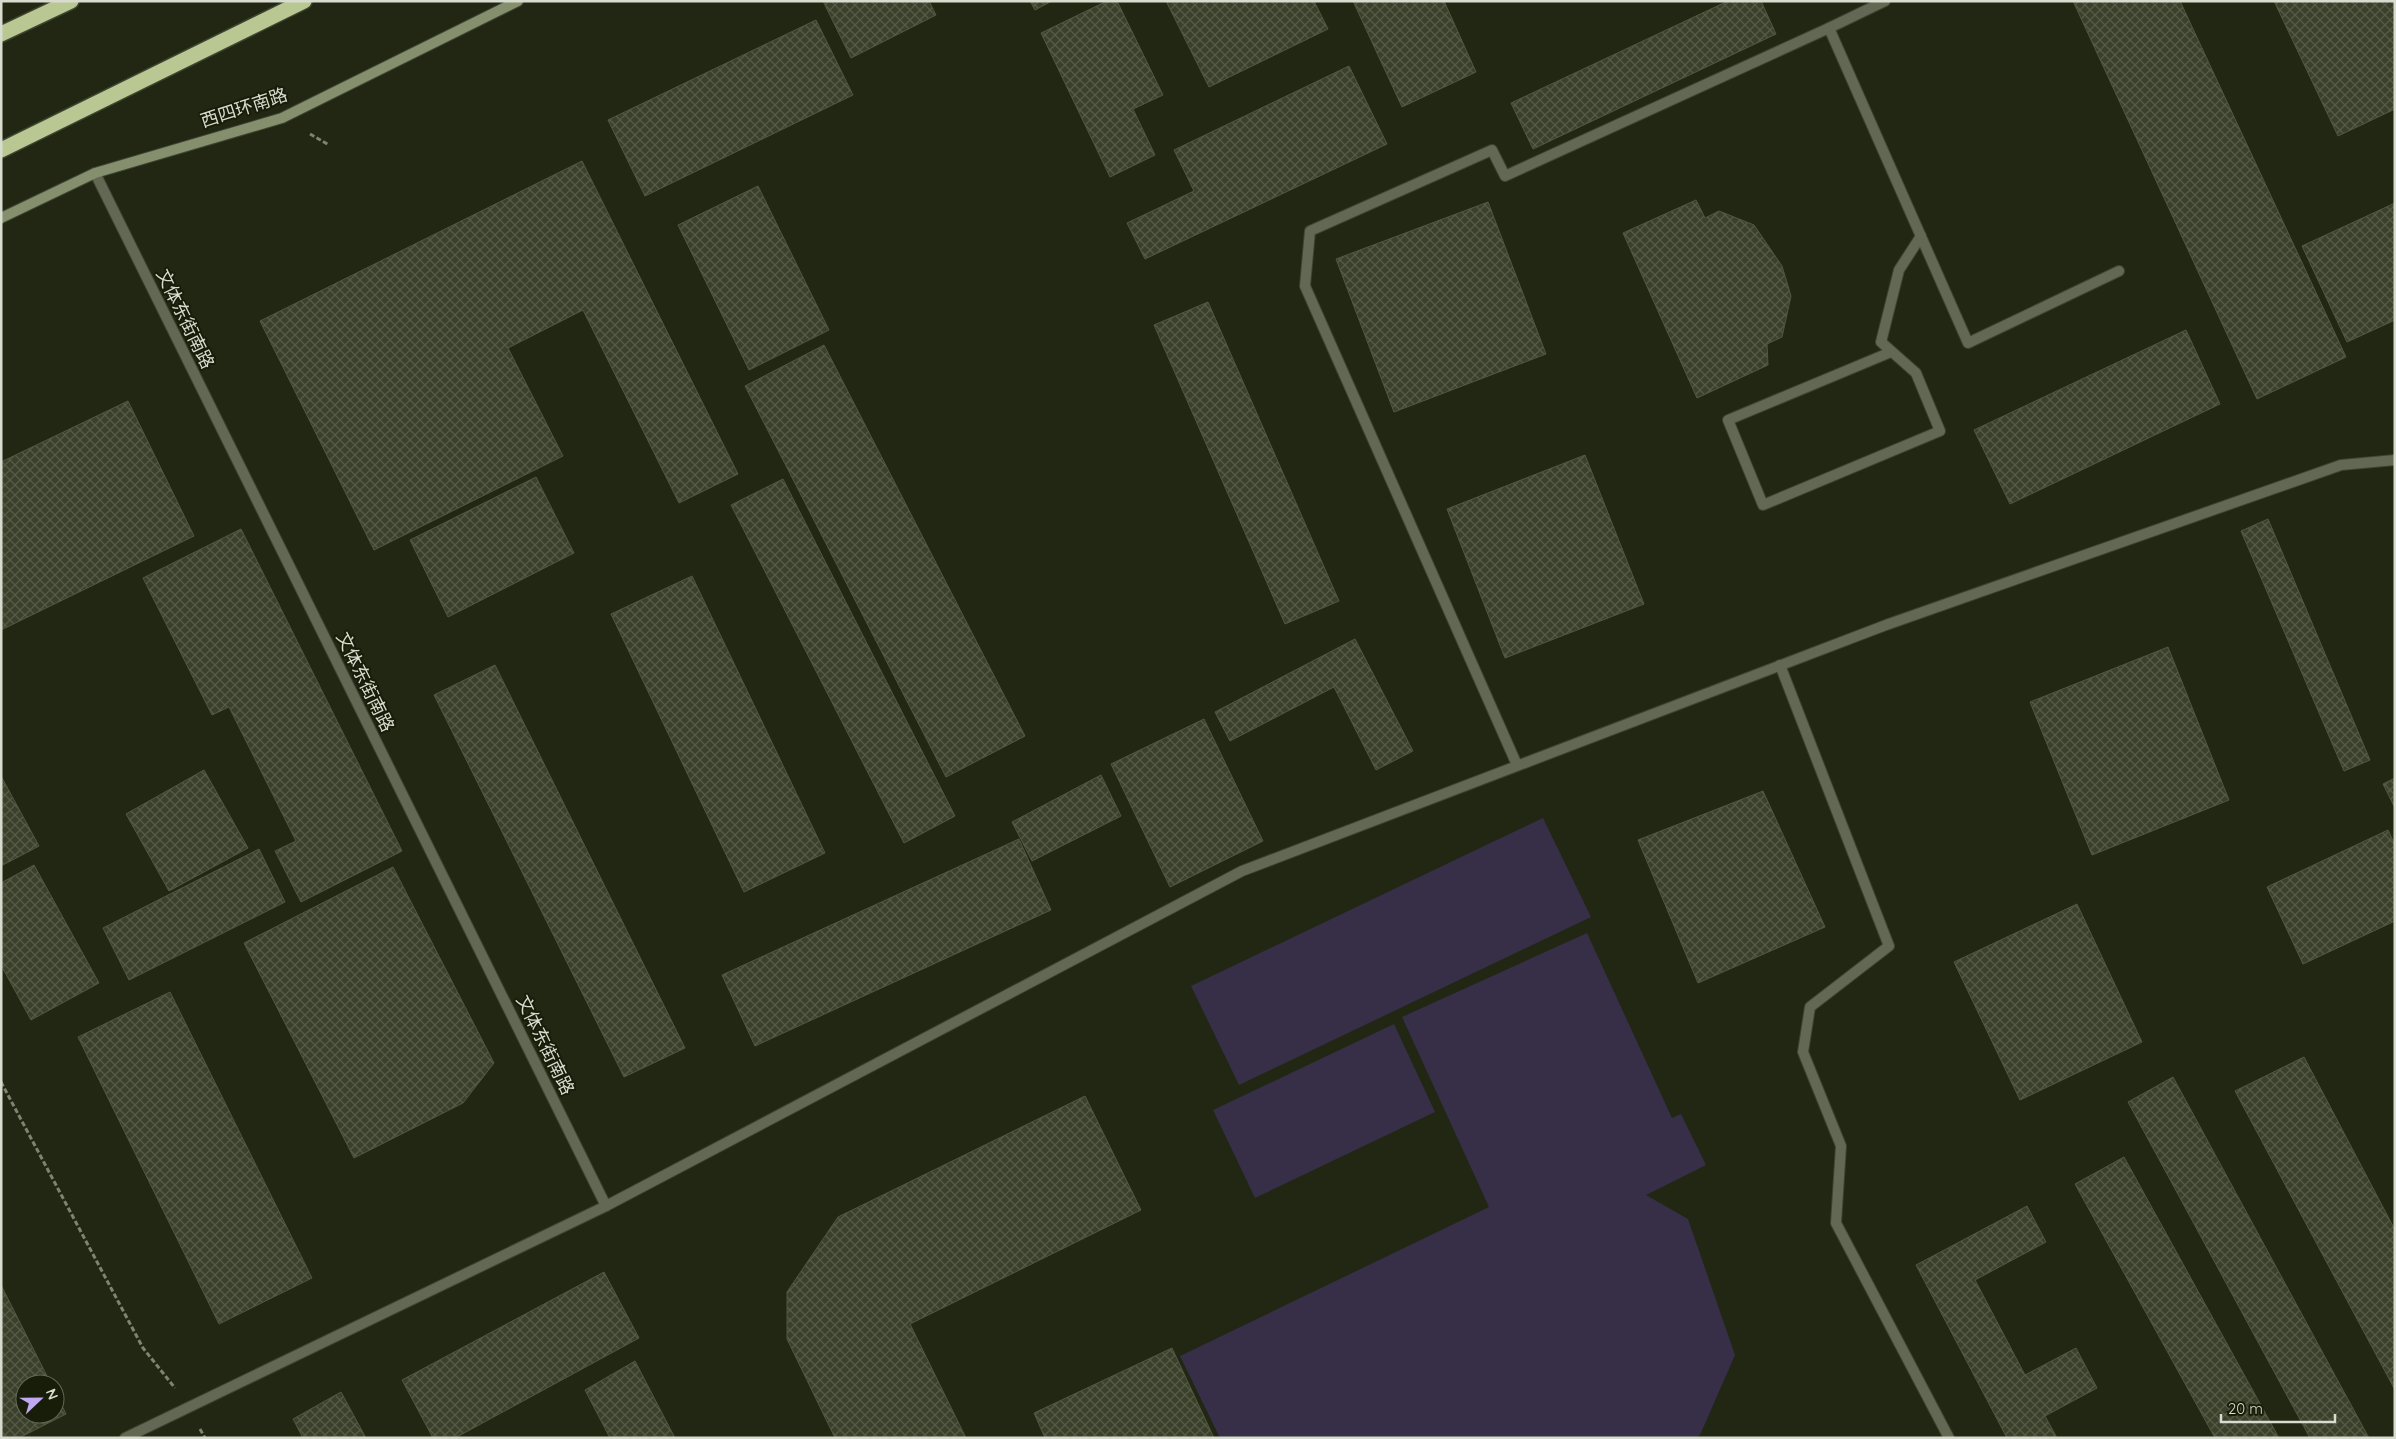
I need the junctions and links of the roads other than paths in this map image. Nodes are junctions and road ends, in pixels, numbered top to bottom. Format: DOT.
graph roads {
  1 [pos="71,1"];
  2 [pos="304,1"];
  3 [pos="518,1"];
  4 [pos="1885,1"];
  5 [pos="1829,28"];
  6 [pos="1,34"];
  7 [pos="1,150"];
  8 [pos="95,173"];
  9 [pos="1,218"];
  10 [pos="1921,236"];
  11 [pos="2119,271"];
  12 [pos="1891,352"];
  13 [pos="2395,460"];
  14 [pos="1780,665"];
  15 [pos="1517,765"];
  16 [pos="606,1206"];
  17 [pos="125,1438"];
  18 [pos="1949,1438"];
  1 -- 6 [label="highway"];
  2 -- 7 [label="highway"];
  3 -- 8 [label="street, 西四环南路"];
  4 -- 5 [label="street"];
  5 -- 10 [label="street"];
  5 -- 15 [label="street"];
  8 -- 9 [label="street, 西四环南路"];
  8 -- 16 [label="street, 文体东街南路"];
  10 -- 11 [label="street"];
  10 -- 12 [label="street"];
  12 -- 12 [label="street"];
  13 -- 14 [label="street"];
  14 -- 15 [label="street"];
  14 -- 18 [label="street"];
  15 -- 16 [label="street"];
  16 -- 17 [label="street"];
}
